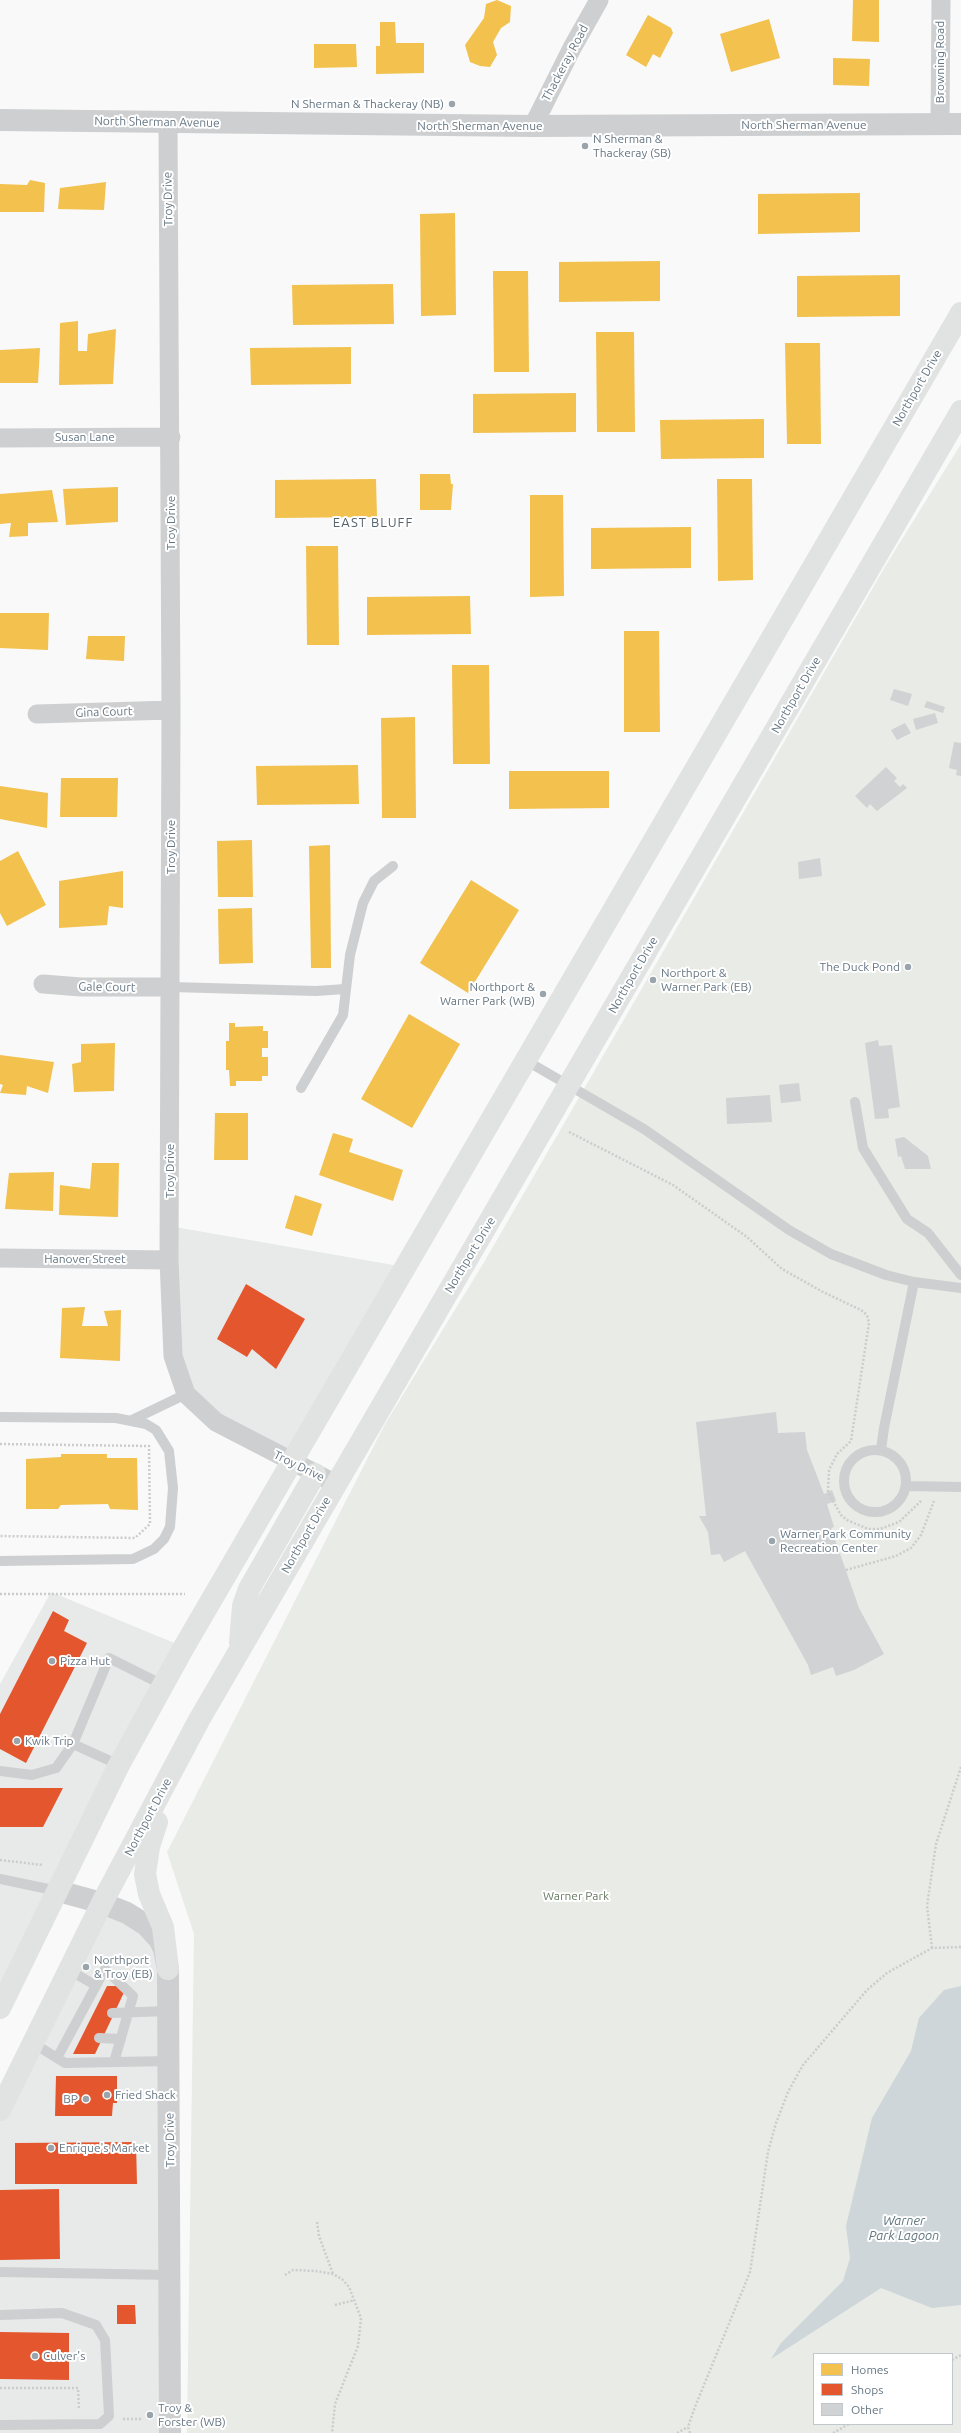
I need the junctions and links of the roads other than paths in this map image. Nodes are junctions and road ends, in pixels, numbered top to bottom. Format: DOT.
graph roads {
  1 [pos="599,0"];
  2 [pos="940,0"];
  3 [pos="0,120"];
  4 [pos="168,123"];
  5 [pos="940,124"];
  6 [pos="961,124"];
  7 [pos="533,126"];
  8 [pos="961,313"];
  9 [pos="961,411"];
  10 [pos="171,437"];
  11 [pos="0,438"];
  12 [pos="171,710"];
  13 [pos="37,714"];
  14 [pos="393,866"];
  15 [pos="43,984"];
  16 [pos="171,987"];
  17 [pos="345,989"];
  18 [pos="525,1060"];
  19 [pos="570,1086"];
  20 [pos="301,1088"];
  21 [pos="855,1102"];
  22 [pos="0,1258"];
  23 [pos="169,1260"];
  24 [pos="961,1274"];
  25 [pos="914,1282"];
  26 [pos="961,1288"];
  27 [pos="186,1394"];
  28 [pos="0,1417"];
  29 [pos="132,1420"];
  30 [pos="881,1450"];
  31 [pos="291,1462"];
  32 [pos="315,1474"];
  33 [pos="336,1484"];
  34 [pos="906,1486"];
  35 [pos="961,1487"];
  36 [pos="0,1561"];
  37 [pos="240,1648"];
  38 [pos="163,1685"];
  39 [pos="200,1720"];
  40 [pos="73,1744"];
  41 [pos="119,1765"];
  42 [pos="0,1771"];
  43 [pos="0,1879"];
  44 [pos="58,1891"];
  45 [pos="102,1903"];
  46 [pos="69,1970"];
  47 [pos="168,1970"];
  48 [pos="95,1985"];
  49 [pos="0,2008"];
  50 [pos="168,2011"];
  51 [pos="128,2012"];
  52 [pos="112,2013"];
  53 [pos="99,2038"];
  54 [pos="121,2039"];
  55 [pos="33,2043"];
  56 [pos="57,2058"];
  57 [pos="169,2061"];
  58 [pos="114,2062"];
  59 [pos="0,2110"];
  60 [pos="0,2272"];
  61 [pos="170,2275"];
  62 [pos="0,2315"];
  63 [pos="0,2424"];
  64 [pos="63,2428"];
  65 [pos="20,2429"];
  66 [pos="170,2433"];
  1 -- 7 [label="street, Thackeray Road"];
  2 -- 5 [label="street, Browning Road"];
  3 -- 4 [label="street, North Sherman Avenue"];
  4 -- 7 [label="street, North Sherman Avenue"];
  4 -- 10 [label="street, Troy Drive"];
  5 -- 6 [label="street, North Sherman Avenue"];
  5 -- 7 [label="street, North Sherman Avenue"];
  8 -- 18 [label="main road, Northport Drive"];
  9 -- 19 [label="main road, Northport Drive"];
  10 -- 11 [label="street, Susan Lane"];
  10 -- 12 [label="street, Troy Drive"];
  12 -- 13 [label="street, Gina Court"];
  12 -- 16 [label="street, Troy Drive"];
  14 -- 17 [label="lane"];
  15 -- 16 [label="street, Gale Court"];
  16 -- 17 [label="lane"];
  16 -- 23 [label="street, Troy Drive"];
  17 -- 20 [label="lane"];
  18 -- 19 [label="lane"];
  18 -- 31 [label="main road, Northport Drive"];
  19 -- 25 [label="lane"];
  19 -- 33 [label="main road, Northport Drive"];
  21 -- 24 [label="lane"];
  22 -- 23 [label="street, Hanover Street"];
  23 -- 27 [label="street, Troy Drive"];
  25 -- 26 [label="lane"];
  25 -- 30 [label="lane"];
  27 -- 29 [label="lane"];
  27 -- 31 [label="street, Troy Drive"];
  28 -- 29 [label="lane"];
  29 -- 36 [label="lane"];
  30 -- 34 [label="lane"];
  30 -- 34 [label="lane"];
  31 -- 32 [label="street, Troy Drive"];
  31 -- 38 [label="main road, Northport Drive"];
  32 -- 33 [label="street, Troy Drive"];
  32 -- 37 [label="main road"];
  33 -- 37 [label="main road, Northport Drive"];
  34 -- 35 [label="lane"];
  37 -- 39 [label="main road, Northport Drive"];
  38 -- 40 [label="lane"];
  38 -- 41 [label="main road, Northport Drive"];
  39 -- 45 [label="main road, Northport Drive"];
  39 -- 47 [label="main road"];
  40 -- 41 [label="lane"];
  40 -- 42 [label="lane"];
  41 -- 44 [label="main road, Northport Drive"];
  43 -- 44 [label="lane"];
  44 -- 45 [label="street, Troy Drive"];
  44 -- 49 [label="main road, Northport Drive"];
  45 -- 46 [label="main road, Northport Drive"];
  45 -- 47 [label="street, Troy Drive"];
  46 -- 48 [label="lane"];
  46 -- 55 [label="main road, Northport Drive"];
  47 -- 50 [label="street, Troy Drive"];
  48 -- 51 [label="lane"];
  48 -- 56 [label="lane"];
  50 -- 51 [label="lane"];
  50 -- 57 [label="street, Troy Drive"];
  51 -- 52 [label="lane"];
  51 -- 54 [label="lane"];
  53 -- 54 [label="lane"];
  54 -- 58 [label="lane"];
  55 -- 56 [label="lane"];
  55 -- 59 [label="main road, Northport Drive"];
  56 -- 58 [label="lane"];
  57 -- 58 [label="lane"];
  57 -- 61 [label="street, Troy Drive"];
  60 -- 61 [label="lane"];
  61 -- 66 [label="street, Troy Drive"];
  62 -- 64 [label="lane"];
  63 -- 65 [label="lane"];
  64 -- 65 [label="lane"];
}
